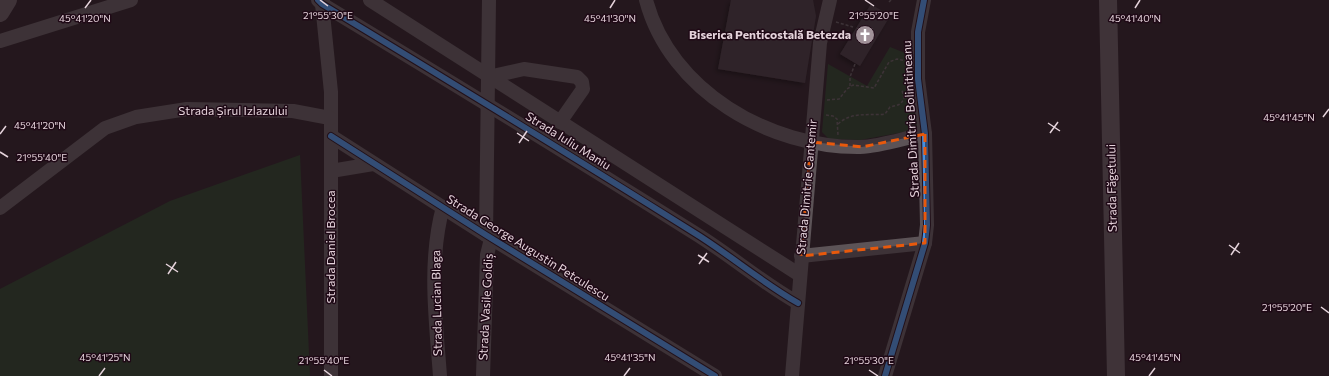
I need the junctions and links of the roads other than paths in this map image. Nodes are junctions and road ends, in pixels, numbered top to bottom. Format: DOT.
graph roads {
  1 [pos="8,0"];
  2 [pos="131,0"];
  3 [pos="370,0"];
  4 [pos="489,0"];
  5 [pos="646,0"];
  6 [pos="830,0"];
  7 [pos="924,0"];
  8 [pos="1108,0"];
  9 [pos="321,1"];
  10 [pos="0,13"];
  11 [pos="0,41"];
  12 [pos="488,77"];
  13 [pos="488,104"];
  14 [pos="330,118"];
  15 [pos="560,122"];
  16 [pos="926,134"];
  17 [pos="331,136"];
  18 [pos="811,142"];
  19 [pos="373,164"];
  20 [pos="331,171"];
  21 [pos="443,207"];
  22 [pos="0,208"];
  23 [pos="489,237"];
  24 [pos="925,243"];
  25 [pos="801,256"];
  26 [pos="800,275"];
  27 [pos="798,303"];
  28 [pos="331,376"];
  29 [pos="440,376"];
  30 [pos="483,376"];
  31 [pos="716,376"];
  32 [pos="792,376"];
  33 [pos="885,376"];
  34 [pos="1116,376"];
  1 -- 10 [label="main road"];
  2 -- 11 [label="street"];
  3 -- 12 [label="street, Strada Iuliu Maniu"];
  4 -- 12 [label="street, Strada Vasile Goldiș"];
  5 -- 18 [label="street"];
  6 -- 18 [label="street, Strada Dimitrie Cantemir"];
  7 -- 16 [label="street, Strada Dimitrie Bolinitineanu"];
  8 -- 34 [label="main road, Strada Făgetului"];
  9 -- 13 [label="street, Strada Iuliu Maniu"];
  9 -- 14 [label="street"];
  12 -- 13 [label="street, Strada Vasile Goldiș"];
  12 -- 15 [label="street, Strada Iuliu Maniu"];
  12 -- 15 [label="street"];
  13 -- 23 [label="street, Strada Vasile Goldiș"];
  13 -- 27 [label="street, Strada Iuliu Maniu"];
  14 -- 17 [label="street, Strada Daniel Brocea"];
  14 -- 22 [label="street, Strada Șirul Izlazului"];
  15 -- 26 [label="street, Strada Iuliu Maniu"];
  16 -- 18 [label="street"];
  16 -- 24 [label="street, Strada Dimitrie Bolinitineanu"];
  17 -- 19 [label="street, Strada George Augustin Petculescu"];
  17 -- 20 [label="street, Strada Daniel Brocea"];
  18 -- 25 [label="street, Strada Dimitrie Cantemir"];
  19 -- 20 [label="street"];
  19 -- 21 [label="street, Strada George Augustin Petculescu"];
  20 -- 28 [label="street, Strada Daniel Brocea"];
  21 -- 23 [label="street, Strada George Augustin Petculescu"];
  21 -- 29 [label="street, Strada Lucian Blaga"];
  23 -- 30 [label="street, Strada Vasile Goldiș"];
  23 -- 31 [label="street, Strada George Augustin Petculescu"];
  24 -- 25 [label="street"];
  24 -- 33 [label="street, Strada Dimitrie Bolinitineanu"];
  25 -- 26 [label="street, Strada Dimitrie Cantemir"];
  26 -- 27 [label="street, Strada Dimitrie Cantemir"];
  27 -- 32 [label="street, Strada Dimitrie Cantemir"];
}
